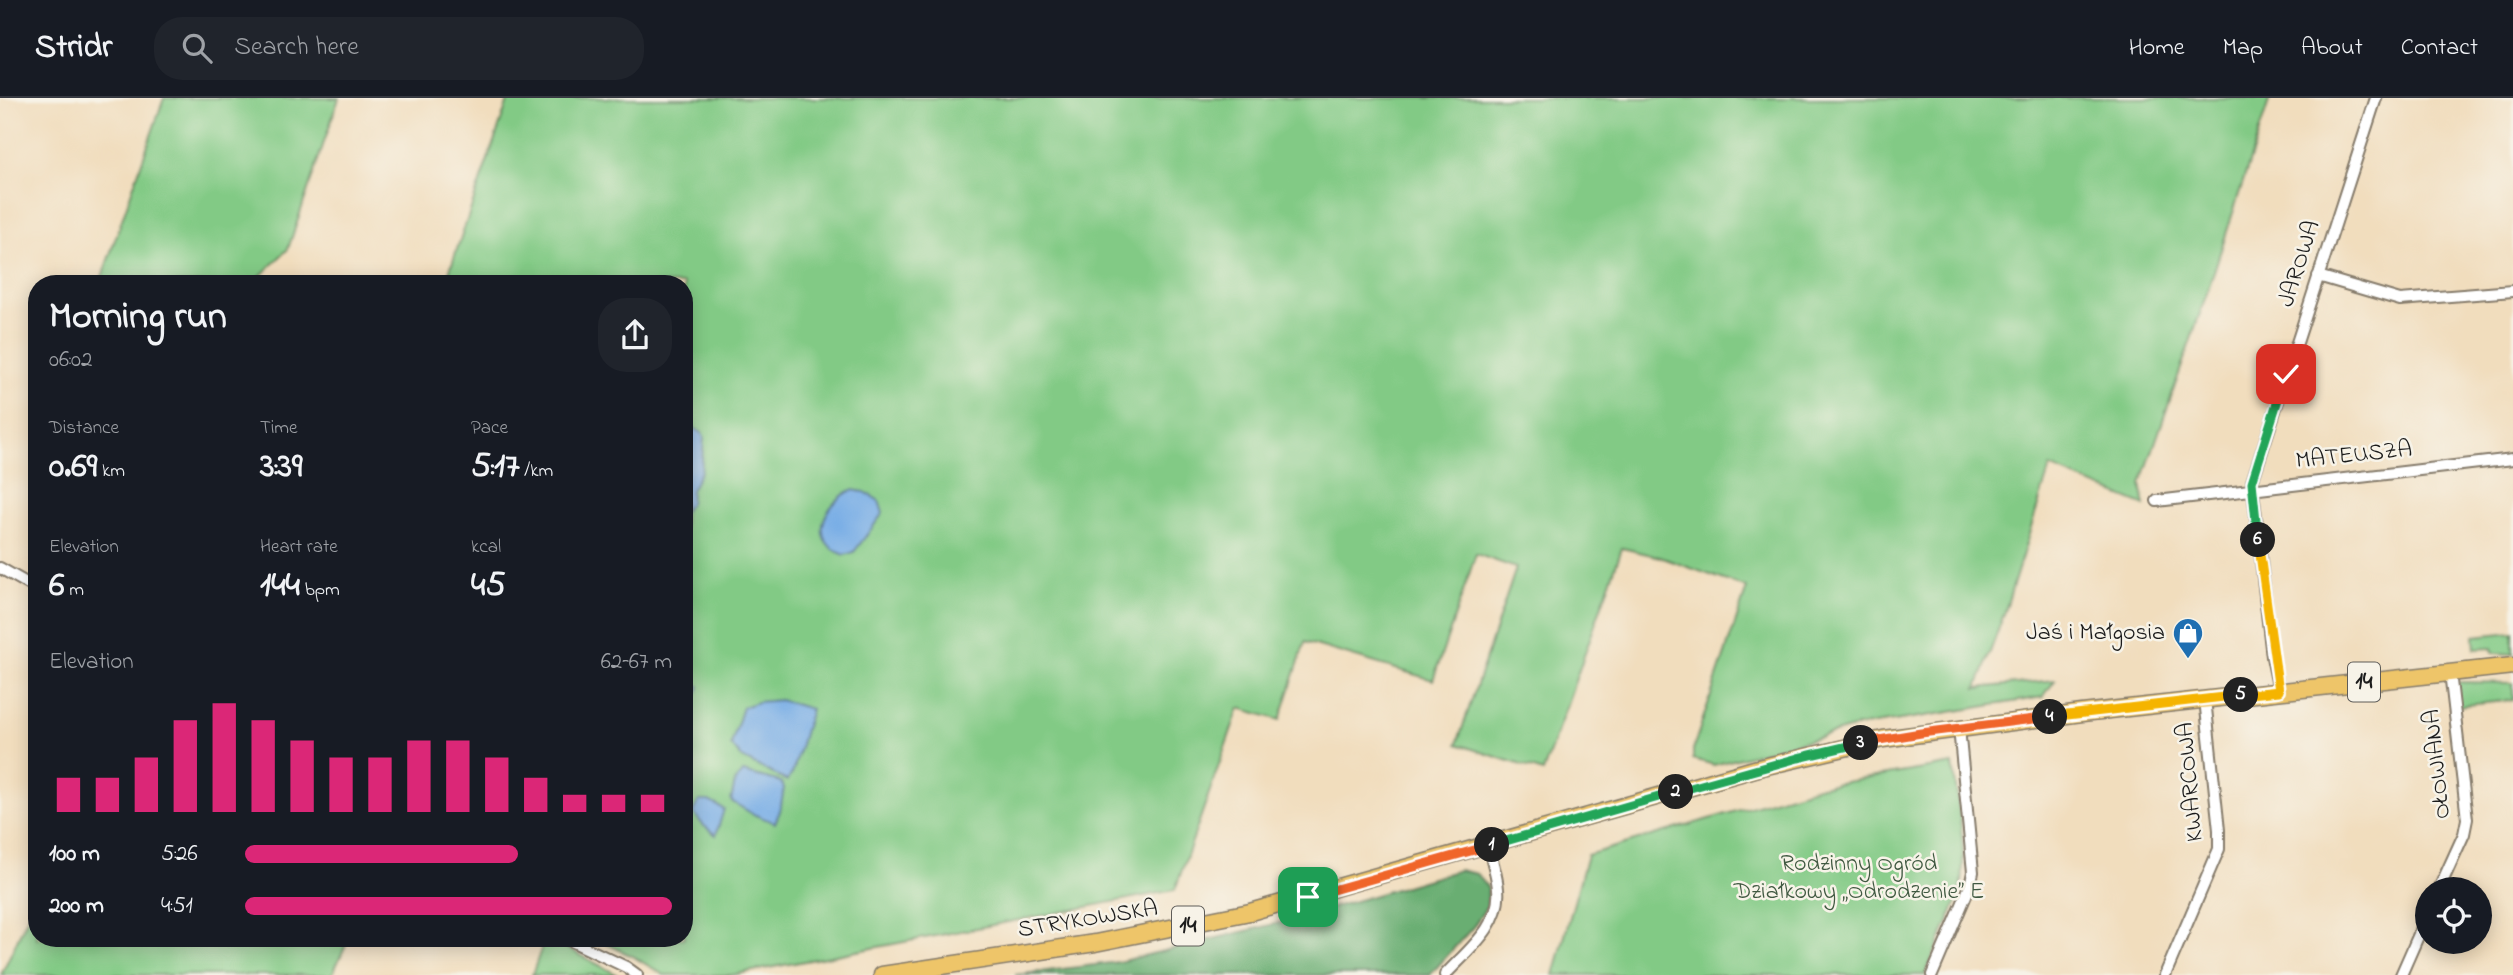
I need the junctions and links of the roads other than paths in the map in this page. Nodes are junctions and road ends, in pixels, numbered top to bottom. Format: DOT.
graph roads {
  1 [pos="2376,98"];
  2 [pos="2318,276"];
  3 [pos="2513,291"];
  4 [pos="2513,459"];
  5 [pos="2251,489"];
  6 [pos="2157,501"];
  7 [pos="0,568"];
  8 [pos="28,584"];
  9 [pos="2513,666"];
  10 [pos="2450,673"];
  11 [pos="2513,676"];
  12 [pos="2279,691"];
  13 [pos="2205,699"];
  14 [pos="1959,728"];
  15 [pos="1488,846"];
  16 [pos="2444,877"];
  17 [pos="2415,943"];
  18 [pos="584,947"];
  19 [pos="637,975"];
  20 [pos="881,975"];
  21 [pos="1445,975"];
  22 [pos="1932,975"];
  23 [pos="2165,975"];
  24 [pos="2401,975"];
  1 -- 2 [label="street, JAROWA"];
  2 -- 3 [label="street"];
  2 -- 5 [label="street, JAROWA"];
  4 -- 5 [label="street, MATEUSZA"];
  5 -- 6 [label="street, MATEUSZA"];
  5 -- 12 [label="street, JAROWA"];
  7 -- 8 [label="street"];
  9 -- 10 [label="main road, STRYKOWSKA / 14"];
  10 -- 11 [label="main road, STRYKOWSKA / 14"];
  10 -- 12 [label="main road, STRYKOWSKA / 14"];
  10 -- 16 [label="street, OŁOWIANA"];
  12 -- 13 [label="main road, STRYKOWSKA / 14"];
  13 -- 14 [label="main road, STRYKOWSKA / 14"];
  13 -- 23 [label="street, KWARCOWA"];
  14 -- 15 [label="main road, STRYKOWSKA / 14"];
  14 -- 22 [label="street"];
  15 -- 20 [label="main road, STRYKOWSKA / 14"];
  15 -- 21 [label="street"];
  17 -- 24 [label="street"];
  18 -- 19 [label="street"];
}
